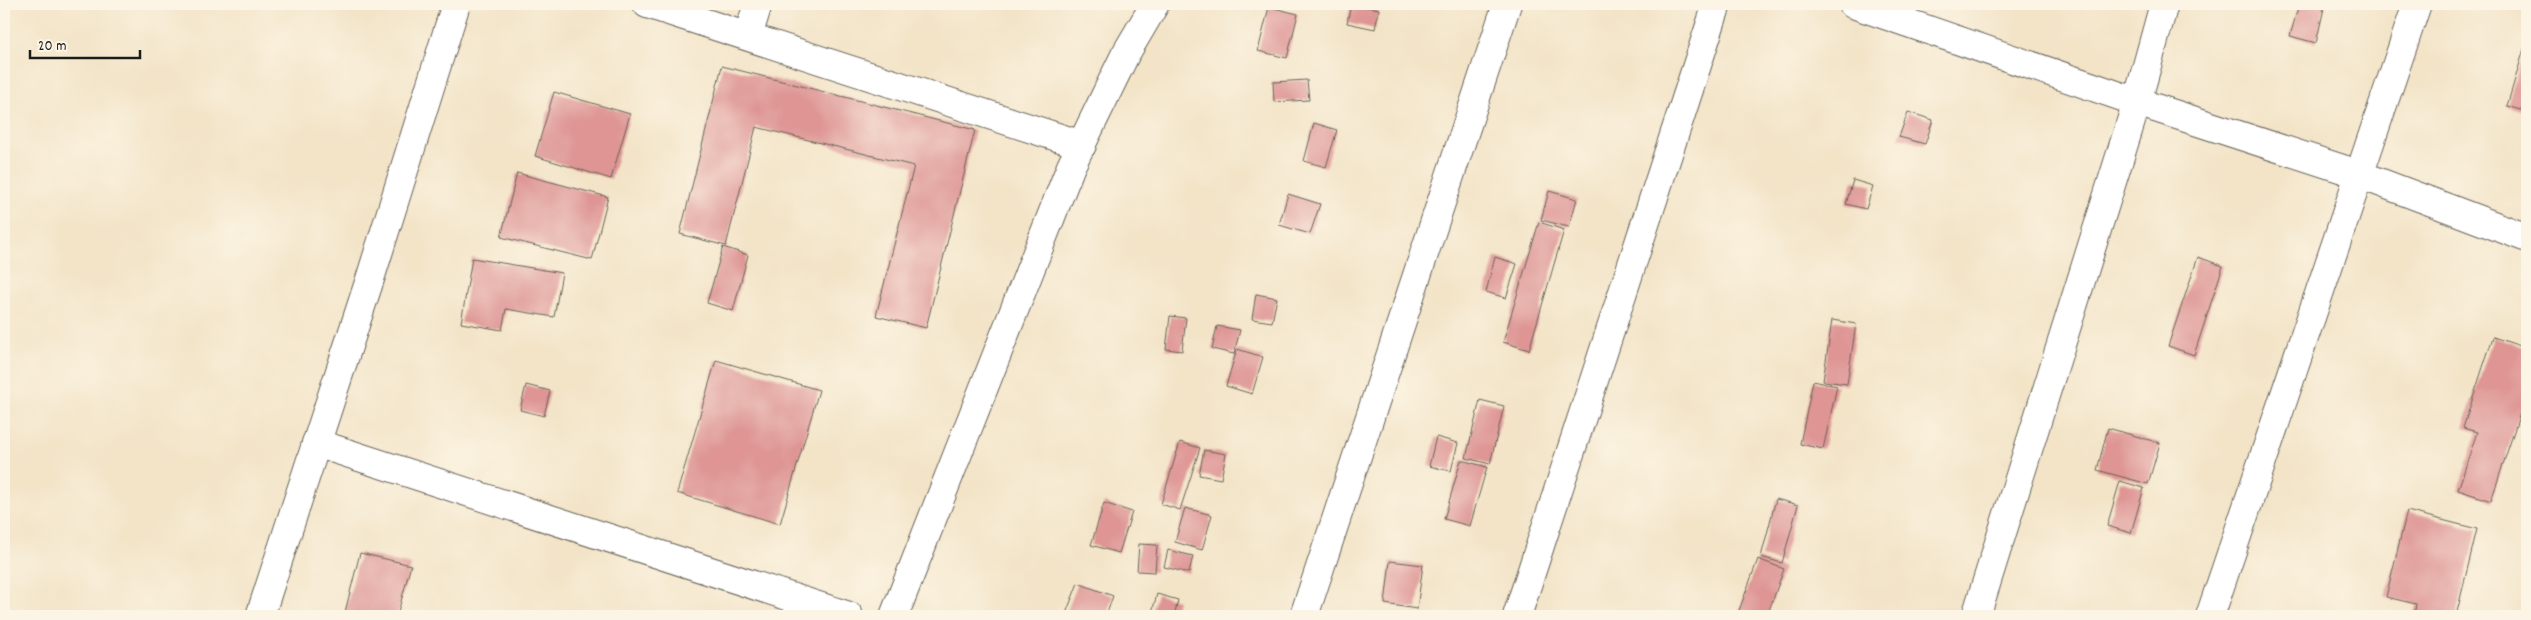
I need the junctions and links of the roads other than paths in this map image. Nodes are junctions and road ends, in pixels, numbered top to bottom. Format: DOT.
graph roads {
  1 [pos="456,4"];
  2 [pos="647,4"];
  3 [pos="758,4"];
  4 [pos="1155,4"];
  5 [pos="1507,4"];
  6 [pos="1717,4"];
  7 [pos="1853,4"];
  8 [pos="2164,4"];
  9 [pos="2417,4"];
  10 [pos="748,36"];
  11 [pos="2137,102"];
  12 [pos="1082,144"];
  13 [pos="2358,174"];
  14 [pos="2527,238"];
  15 [pos="316,443"];
  16 [pos="260,616"];
  17 [pos="848,616"];
  18 [pos="894,616"];
  19 [pos="1304,616"];
  20 [pos="1517,616"];
  21 [pos="1976,616"];
  22 [pos="2210,616"];
  1 -- 15 [label="street"];
  2 -- 10 [label="street"];
  3 -- 10 [label="street"];
  4 -- 12 [label="street"];
  5 -- 19 [label="street"];
  6 -- 20 [label="street"];
  7 -- 11 [label="street"];
  8 -- 11 [label="street"];
  9 -- 13 [label="street"];
  10 -- 12 [label="street"];
  11 -- 13 [label="street"];
  11 -- 21 [label="street"];
  12 -- 18 [label="street"];
  13 -- 14 [label="street"];
  13 -- 22 [label="street"];
  15 -- 16 [label="street"];
  15 -- 17 [label="street"];
}
